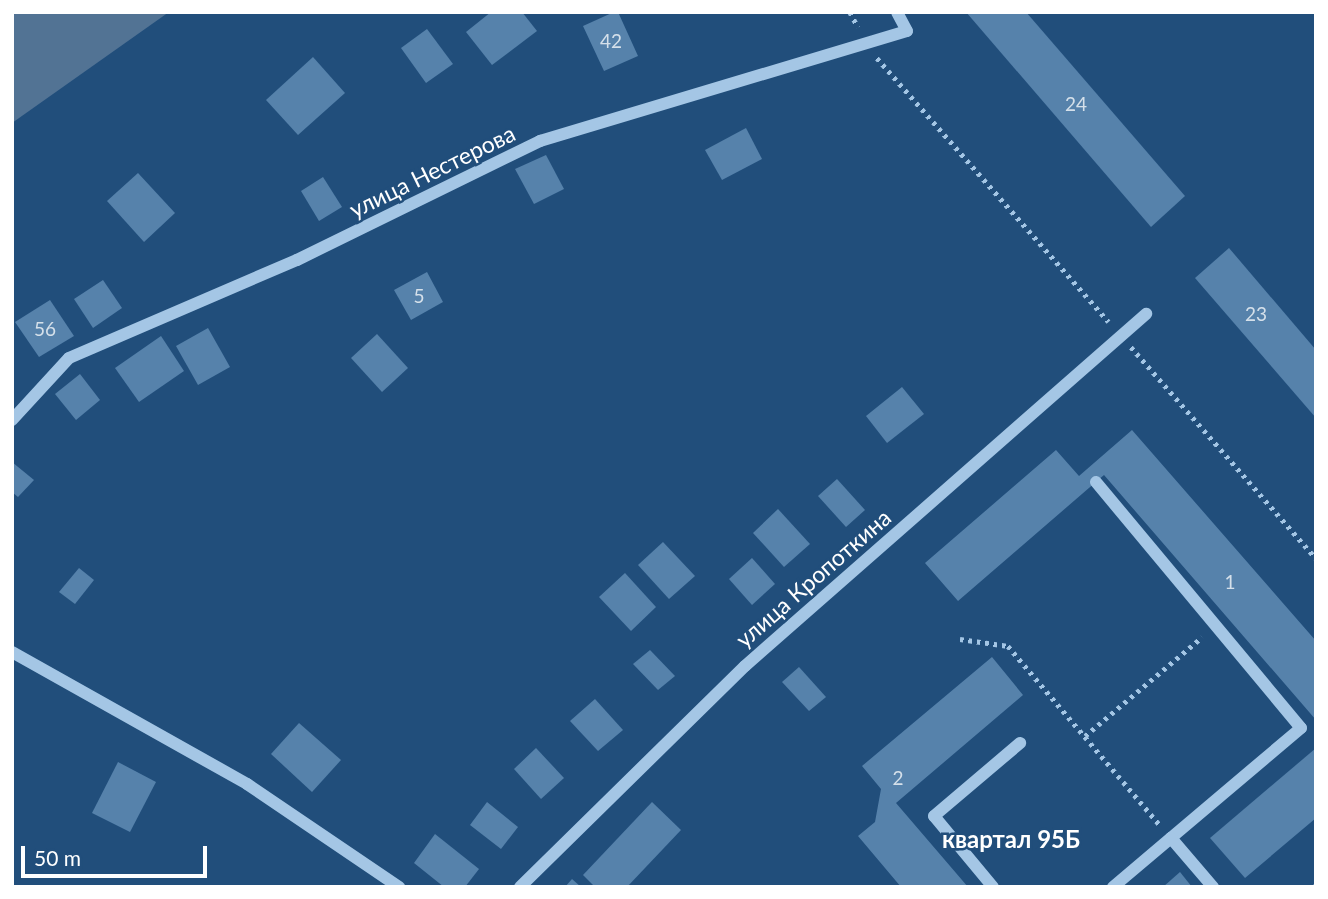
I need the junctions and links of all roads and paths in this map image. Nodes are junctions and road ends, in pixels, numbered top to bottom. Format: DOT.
graph roads {
  1 [pos="850,12"];
  2 [pos="897,12"];
  3 [pos="867,43"];
  4 [pos="1146,314"];
  5 [pos="1120,335"];
  6 [pos="12,420"];
  7 [pos="1096,482"];
  8 [pos="1316,558"];
  9 [pos="1214,626"];
  10 [pos="960,639"];
  11 [pos="12,652"];
  12 [pos="1085,736"];
  13 [pos="1020,743"];
  14 [pos="1171,838"];
  15 [pos="399,887"];
  16 [pos="520,887"];
  17 [pos="993,887"];
  18 [pos="1113,887"];
  19 [pos="1213,887"];
  1 -- 3 [label="path"];
  2 -- 3 [label="street, улица Нестерова"];
  3 -- 5 [label="path"];
  3 -- 6 [label="street, улица Нестерова"];
  4 -- 5 [label="street, улица Кропоткина"];
  5 -- 8 [label="path"];
  5 -- 16 [label="street, улица Кропоткина"];
  7 -- 9 [label="street"];
  9 -- 12 [label="path"];
  9 -- 14 [label="street"];
  10 -- 12 [label="path"];
  11 -- 15 [label="street"];
  12 -- 14 [label="path"];
  13 -- 17 [label="street"];
  14 -- 18 [label="street"];
  14 -- 19 [label="street"];
}
